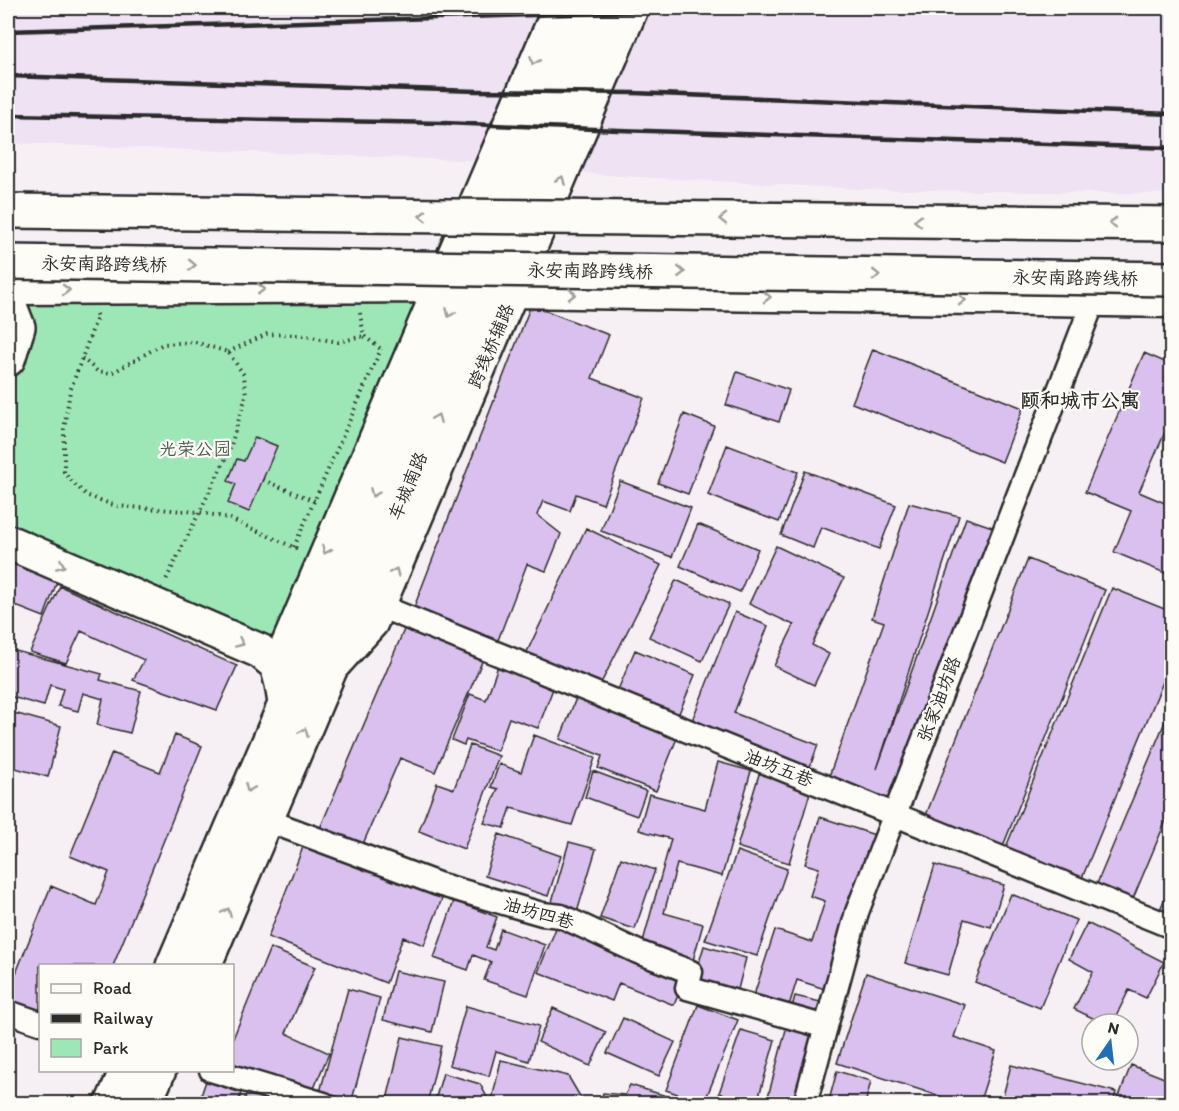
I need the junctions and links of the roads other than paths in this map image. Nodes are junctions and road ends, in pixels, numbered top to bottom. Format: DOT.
graph roads {
  1 [pos="557,8"];
  2 [pos="578,8"];
  3 [pos="613,8"];
  4 [pos="634,8"];
  5 [pos="8,211"];
  6 [pos="1172,224"];
  7 [pos="8,262"];
  8 [pos="1172,279"];
  9 [pos="438,288"];
  10 [pos="8,290"];
  11 [pos="513,293"];
  12 [pos="1093,302"];
  13 [pos="1172,303"];
  14 [pos="8,307"];
  15 [pos="8,359"];
  16 [pos="8,542"];
  17 [pos="387,609"];
  18 [pos="277,665"];
  19 [pos="330,673"];
  20 [pos="285,703"];
  21 [pos="894,815"];
  22 [pos="266,820"];
  23 [pos="1172,927"];
  24 [pos="174,964"];
  25 [pos="205,964"];
  26 [pos="8,1012"];
  27 [pos="39,1023"];
  28 [pos="826,1027"];
  29 [pos="127,1072"];
  30 [pos="159,1072"];
  31 [pos="214,1072"];
  32 [pos="112,1104"];
  33 [pos="144,1104"];
  34 [pos="324,1104"];
  35 [pos="805,1104"];
  1 -- 9 [label="street, one-way"];
  2 -- 20 [label="main road, 车城南路, one-way"];
  19 -- 3 [label="main road, 车城南路, one-way"];
  11 -- 4 [label="street, 跨线桥辅路, one-way"];
  6 -- 5 [label="main road, one-way, bridge"];
  7 -- 8 [label="main road, 永安南路跨线桥, one-way, bridge"];
  10 -- 9 [label="street, one-way"];
  9 -- 18 [label="street, one-way"];
  11 -- 12 [label="street, one-way"];
  19 -- 11 [label="street, 跨线桥辅路, one-way"];
  12 -- 13 [label="street"];
  12 -- 21 [label="street, 张家油坊路"];
  14 -- 15 [label="main road"];
  16 -- 18 [label="main road, one-way"];
  17 -- 21 [label="street, 油坊五巷"];
  18 -- 20 [label="main road"];
  22 -- 19 [label="main road, 车城南路, one-way"];
  20 -- 24 [label="main road, 车城南路, one-way"];
  21 -- 23 [label="street, 油坊五巷"];
  21 -- 28 [label="street, 张家油坊路"];
  25 -- 22 [label="main road, 车城南路, one-way"];
  22 -- 28 [label="street, 油坊四巷"];
  26 -- 27 [label="street"];
  28 -- 35 [label="street, 张家油坊路"];
  29 -- 32 [label="main road"];
  30 -- 33 [label="main road"];
  31 -- 34 [label="street"];
}
